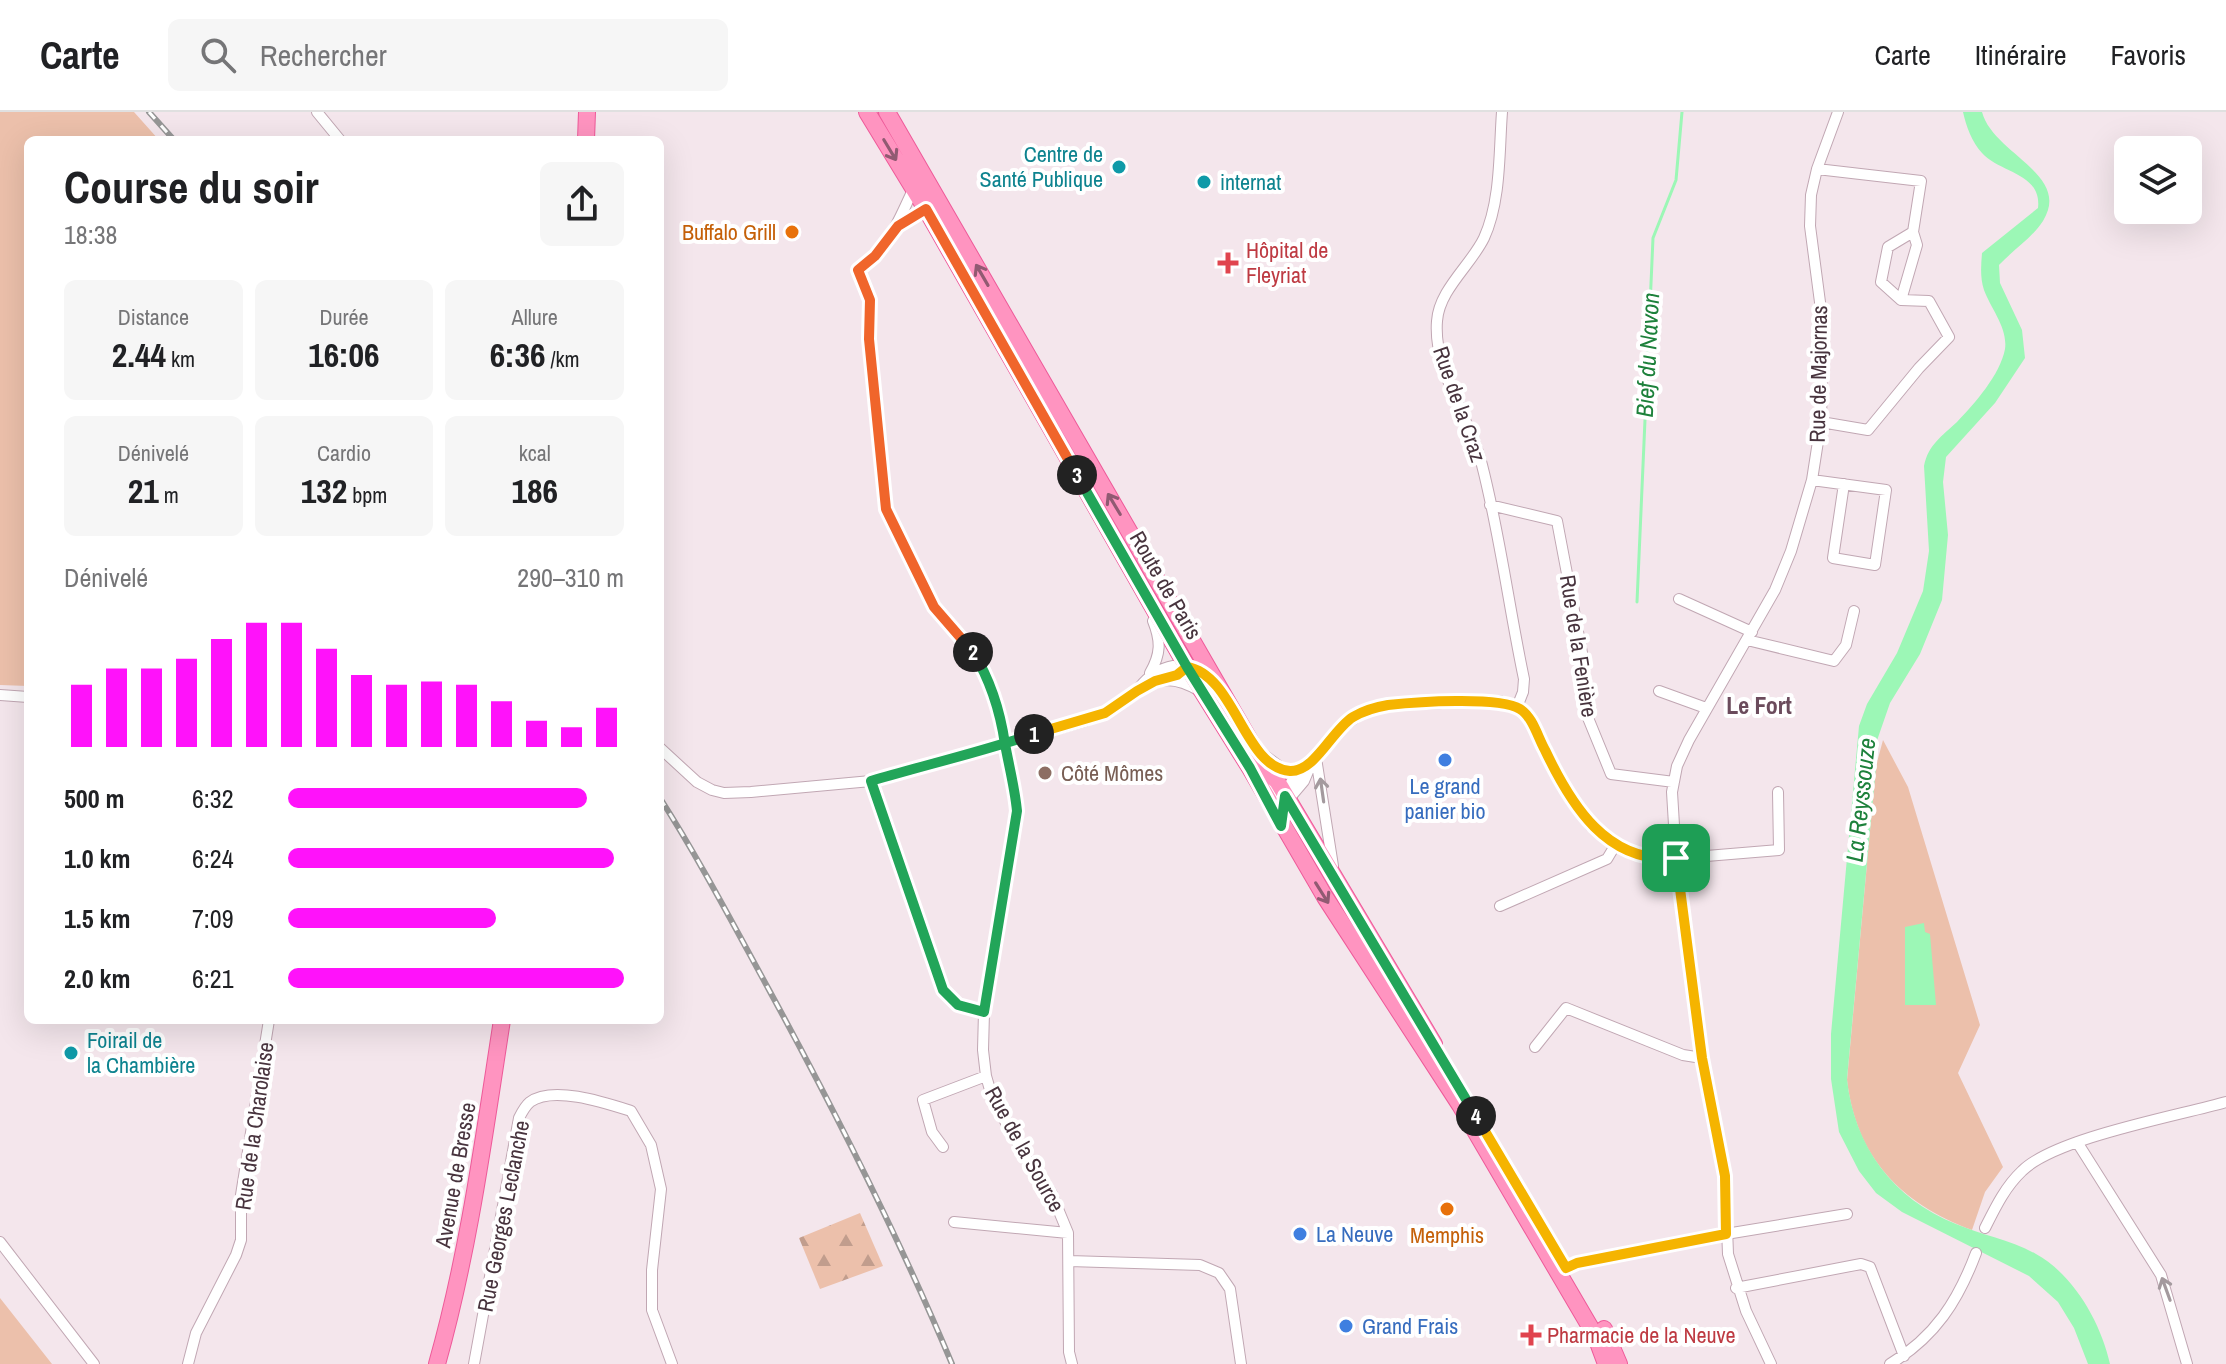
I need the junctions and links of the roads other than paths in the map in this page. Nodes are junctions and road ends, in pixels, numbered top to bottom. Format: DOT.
graph roads {
  1 [pos="317,112"];
  2 [pos="585,112"];
  3 [pos="867,112"];
  4 [pos="887,112"];
  5 [pos="1502,112"];
  6 [pos="1838,112"];
  7 [pos="337,136"];
  8 [pos="586,136"];
  9 [pos="1817,169"];
  10 [pos="914,188"];
  11 [pos="926,209"];
  12 [pos="898,226"];
  13 [pos="1913,232"];
  14 [pos="1901,300"];
  15 [pos="1821,422"];
  16 [pos="1812,480"];
  17 [pos="1844,484"];
  18 [pos="1490,505"];
  19 [pos="1136,578"];
  20 [pos="1679,599"];
  21 [pos="1854,611"];
  22 [pos="1750,636"];
  23 [pos="1195,644"];
  24 [pos="1187,667"];
  25 [pos="1150,675"];
  26 [pos="1165,679"];
  27 [pos="1137,691"];
  28 [pos="1659,691"];
  29 [pos="1223,693"];
  30 [pos="1205,694"];
  31 [pos="0,695"];
  32 [pos="24,697"];
  33 [pos="1517,707"];
  34 [pos="1706,708"];
  35 [pos="1005,744"];
  36 [pos="1252,744"];
  37 [pos="664,752"];
  38 [pos="1314,760"];
  39 [pos="1250,768"];
  40 [pos="1300,769"];
  41 [pos="871,781"];
  42 [pos="1674,782"];
  43 [pos="1778,792"];
  44 [pos="1285,796"];
  45 [pos="1281,826"];
  46 [pos="1616,844"];
  47 [pos="1676,858"];
  48 [pos="1335,878"];
  49 [pos="1500,906"];
  50 [pos="984,1012"];
  51 [pos="268,1024"];
  52 [pos="501,1024"];
  53 [pos="1535,1047"];
  54 [pos="1702,1058"];
  55 [pos="986,1076"];
  56 [pos="2226,1102"];
  57 [pos="2077,1142"];
  58 [pos="943,1147"];
  59 [pos="1847,1214"];
  60 [pos="954,1222"];
  61 [pos="1985,1228"];
  62 [pos="1068,1233"];
  63 [pos="1726,1234"];
  64 [pos="0,1242"];
  65 [pos="1976,1253"];
  66 [pos="1069,1261"];
  67 [pos="1566,1268"];
  68 [pos="1736,1288"];
  69 [pos="1904,1356"];
  70 [pos="94,1364"];
  71 [pos="188,1364"];
  72 [pos="439,1364"];
  73 [pos="474,1364"];
  74 [pos="672,1364"];
  75 [pos="1072,1364"];
  76 [pos="1241,1364"];
  77 [pos="1606,1364"];
  78 [pos="1619,1364"];
  79 [pos="1771,1364"];
  80 [pos="1890,1364"];
  81 [pos="2187,1364"];
  1 -- 7 [label="street"];
  2 -- 8 [label="main road"];
  3 -- 10 [label="main road, Route de Paris, one-way"];
  23 -- 4 [label="main road, Route de Paris, one-way"];
  5 -- 18 [label="street, Rue de la Craz"];
  6 -- 9 [label="street, Rue de Majornas"];
  9 -- 13 [label="street"];
  9 -- 15 [label="street, Rue de Majornas"];
  10 -- 11 [label="main road, Route de Paris"];
  10 -- 12 [label="street"];
  11 -- 12 [label="street"];
  11 -- 19 [label="main road, Route de Paris"];
  12 -- 35 [label="street, Rue de la Source"];
  13 -- 14 [label="street"];
  13 -- 14 [label="street"];
  14 -- 15 [label="street"];
  15 -- 16 [label="street, Rue de Majornas"];
  16 -- 17 [label="street"];
  16 -- 22 [label="street, Rue de Majornas"];
  17 -- 17 [label="street"];
  18 -- 33 [label="street, Rue de la Craz"];
  18 -- 42 [label="street, Rue de la Fenière"];
  19 -- 24 [label="main road, Route de Paris"];
  19 -- 25 [label="street"];
  20 -- 22 [label="street"];
  21 -- 22 [label="street"];
  22 -- 34 [label="street, Rue de Majornas"];
  23 -- 24 [label="street"];
  23 -- 29 [label="main road, Route de Paris"];
  24 -- 25 [label="street"];
  24 -- 26 [label="street"];
  24 -- 29 [label="street"];
  24 -- 30 [label="main road, Route de Paris"];
  25 -- 27 [label="street"];
  26 -- 27 [label="street"];
  26 -- 30 [label="street"];
  27 -- 35 [label="street"];
  28 -- 34 [label="street"];
  29 -- 36 [label="main road, Route de Paris"];
  30 -- 39 [label="main road, Route de Paris"];
  31 -- 32 [label="street"];
  33 -- 38 [label="street"];
  33 -- 46 [label="street"];
  34 -- 42 [label="street, Rue de Majornas"];
  35 -- 41 [label="street"];
  35 -- 50 [label="street, Rue de la Source"];
  36 -- 40 [label="street"];
  36 -- 44 [label="main road, Route de Paris"];
  37 -- 41 [label="street"];
  38 -- 40 [label="street"];
  38 -- 44 [label="street"];
  48 -- 38 [label="street, one-way"];
  39 -- 44 [label="street"];
  39 -- 45 [label="main road, Route de Paris"];
  40 -- 44 [label="street"];
  41 -- 50 [label="street"];
  42 -- 47 [label="street, Rue de Majornas"];
  43 -- 47 [label="street"];
  44 -- 45 [label="street"];
  44 -- 48 [label="main road, Route de Paris"];
  45 -- 77 [label="main road, Route de Paris, one-way"];
  46 -- 47 [label="street"];
  46 -- 49 [label="street"];
  47 -- 54 [label="street, Rue de Majornas"];
  48 -- 67 [label="main road, Route de Paris"];
  50 -- 55 [label="street, Rue de la Source"];
  51 -- 71 [label="street, Rue de la Charolaise"];
  52 -- 72 [label="main road, Avenue de Bresse"];
  53 -- 54 [label="street"];
  54 -- 63 [label="street, Rue de Majornas"];
  55 -- 58 [label="street"];
  55 -- 62 [label="street, Rue de la Source"];
  56 -- 57 [label="street"];
  57 -- 61 [label="street"];
  81 -- 57 [label="street, one-way"];
  59 -- 63 [label="street"];
  60 -- 62 [label="street"];
  62 -- 66 [label="street, Rue de la Source"];
  63 -- 67 [label="street"];
  63 -- 68 [label="street, Rue de Majornas"];
  64 -- 70 [label="street"];
  65 -- 69 [label="street"];
  66 -- 75 [label="street, Rue de la Source"];
  66 -- 76 [label="street"];
  67 -- 78 [label="main road, Route de Paris"];
  68 -- 69 [label="street"];
  68 -- 79 [label="street, Rue de Majornas"];
  69 -- 80 [label="street"];
  73 -- 74 [label="street, Rue Georges Leclanche"];
}
